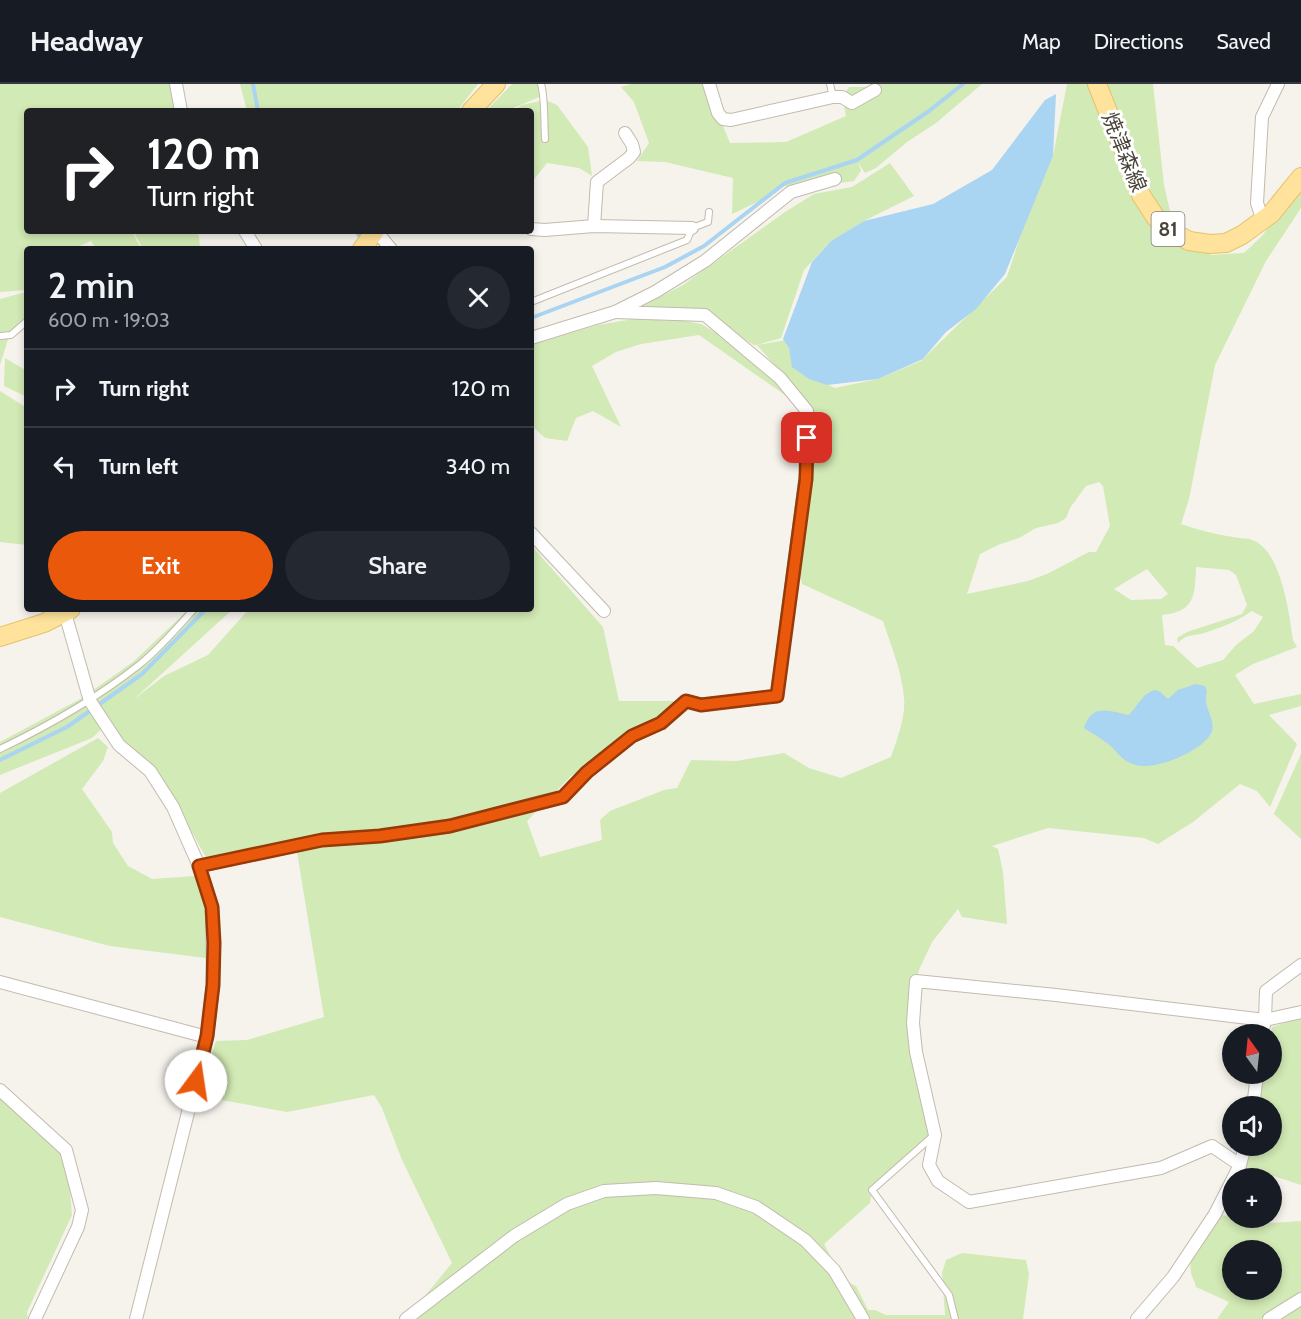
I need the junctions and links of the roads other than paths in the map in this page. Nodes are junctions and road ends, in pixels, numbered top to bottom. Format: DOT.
graph roads {
  1 [pos="176,84"];
  2 [pos="496,84"];
  3 [pos="542,84"];
  4 [pos="709,84"];
  5 [pos="830,84"];
  6 [pos="1097,84"];
  7 [pos="1278,84"];
  8 [pos="875,90"];
  9 [pos="833,97"];
  10 [pos="180,108"];
  11 [pos="474,108"];
  12 [pos="626,133"];
  13 [pos="545,139"];
  14 [pos="1301,177"];
  15 [pos="835,178"];
  16 [pos="709,212"];
  17 [pos="1264,219"];
  18 [pos="594,226"];
  19 [pos="692,228"];
  20 [pos="534,229"];
  21 [pos="371,237"];
  22 [pos="386,246"];
  23 [pos="534,301"];
  24 [pos="615,312"];
  25 [pos="24,324"];
  26 [pos="0,336"];
  27 [pos="534,337"];
  28 [pos="534,536"];
  29 [pos="604,611"];
  30 [pos="66,612"];
  31 [pos="68,612"];
  32 [pos="191,612"];
  33 [pos="0,637"];
  34 [pos="90,700"];
  35 [pos="0,749"];
  36 [pos="199,866"];
  37 [pos="1301,965"];
  38 [pos="0,982"];
  39 [pos="1301,1012"];
  40 [pos="1264,1020"];
  41 [pos="1263,1024"];
  42 [pos="207,1036"];
  43 [pos="0,1090"];
  44 [pos="935,1135"];
  45 [pos="1242,1156"];
  46 [pos="1240,1165"];
  47 [pos="1301,1299"];
  48 [pos="35,1319"];
  49 [pos="136,1319"];
  50 [pos="406,1319"];
  51 [pos="863,1319"];
  52 [pos="955,1319"];
  53 [pos="1137,1319"];
  54 [pos="1269,1319"];
  1 -- 10 [label="street"];
  2 -- 11 [label="main road"];
  3 -- 13 [label="lane"];
  4 -- 9 [label="street"];
  5 -- 9 [label="lane"];
  6 -- 17 [label="main road, 焼津森線 / 81"];
  7 -- 17 [label="street"];
  8 -- 9 [label="street"];
  12 -- 18 [label="street"];
  14 -- 17 [label="main road, 焼津森線 / 81"];
  15 -- 24 [label="street"];
  16 -- 19 [label="lane"];
  18 -- 19 [label="street"];
  18 -- 20 [label="street"];
  19 -- 23 [label="lane"];
  21 -- 22 [label="street"];
  24 -- 27 [label="street"];
  24 -- 36 [label="street"];
  25 -- 26 [label="lane"];
  28 -- 29 [label="street"];
  30 -- 33 [label="main road"];
  31 -- 34 [label="street"];
  32 -- 34 [label="lane"];
  34 -- 35 [label="lane"];
  34 -- 36 [label="street"];
  36 -- 42 [label="street"];
  37 -- 40 [label="street"];
  38 -- 42 [label="street"];
  39 -- 40 [label="street"];
  40 -- 41 [label="street"];
  40 -- 44 [label="street"];
  42 -- 49 [label="street"];
  43 -- 48 [label="street"];
  44 -- 46 [label="street"];
  44 -- 52 [label="lane"];
  45 -- 46 [label="street"];
  46 -- 53 [label="street"];
  47 -- 54 [label="street"];
  50 -- 51 [label="street"];
}
